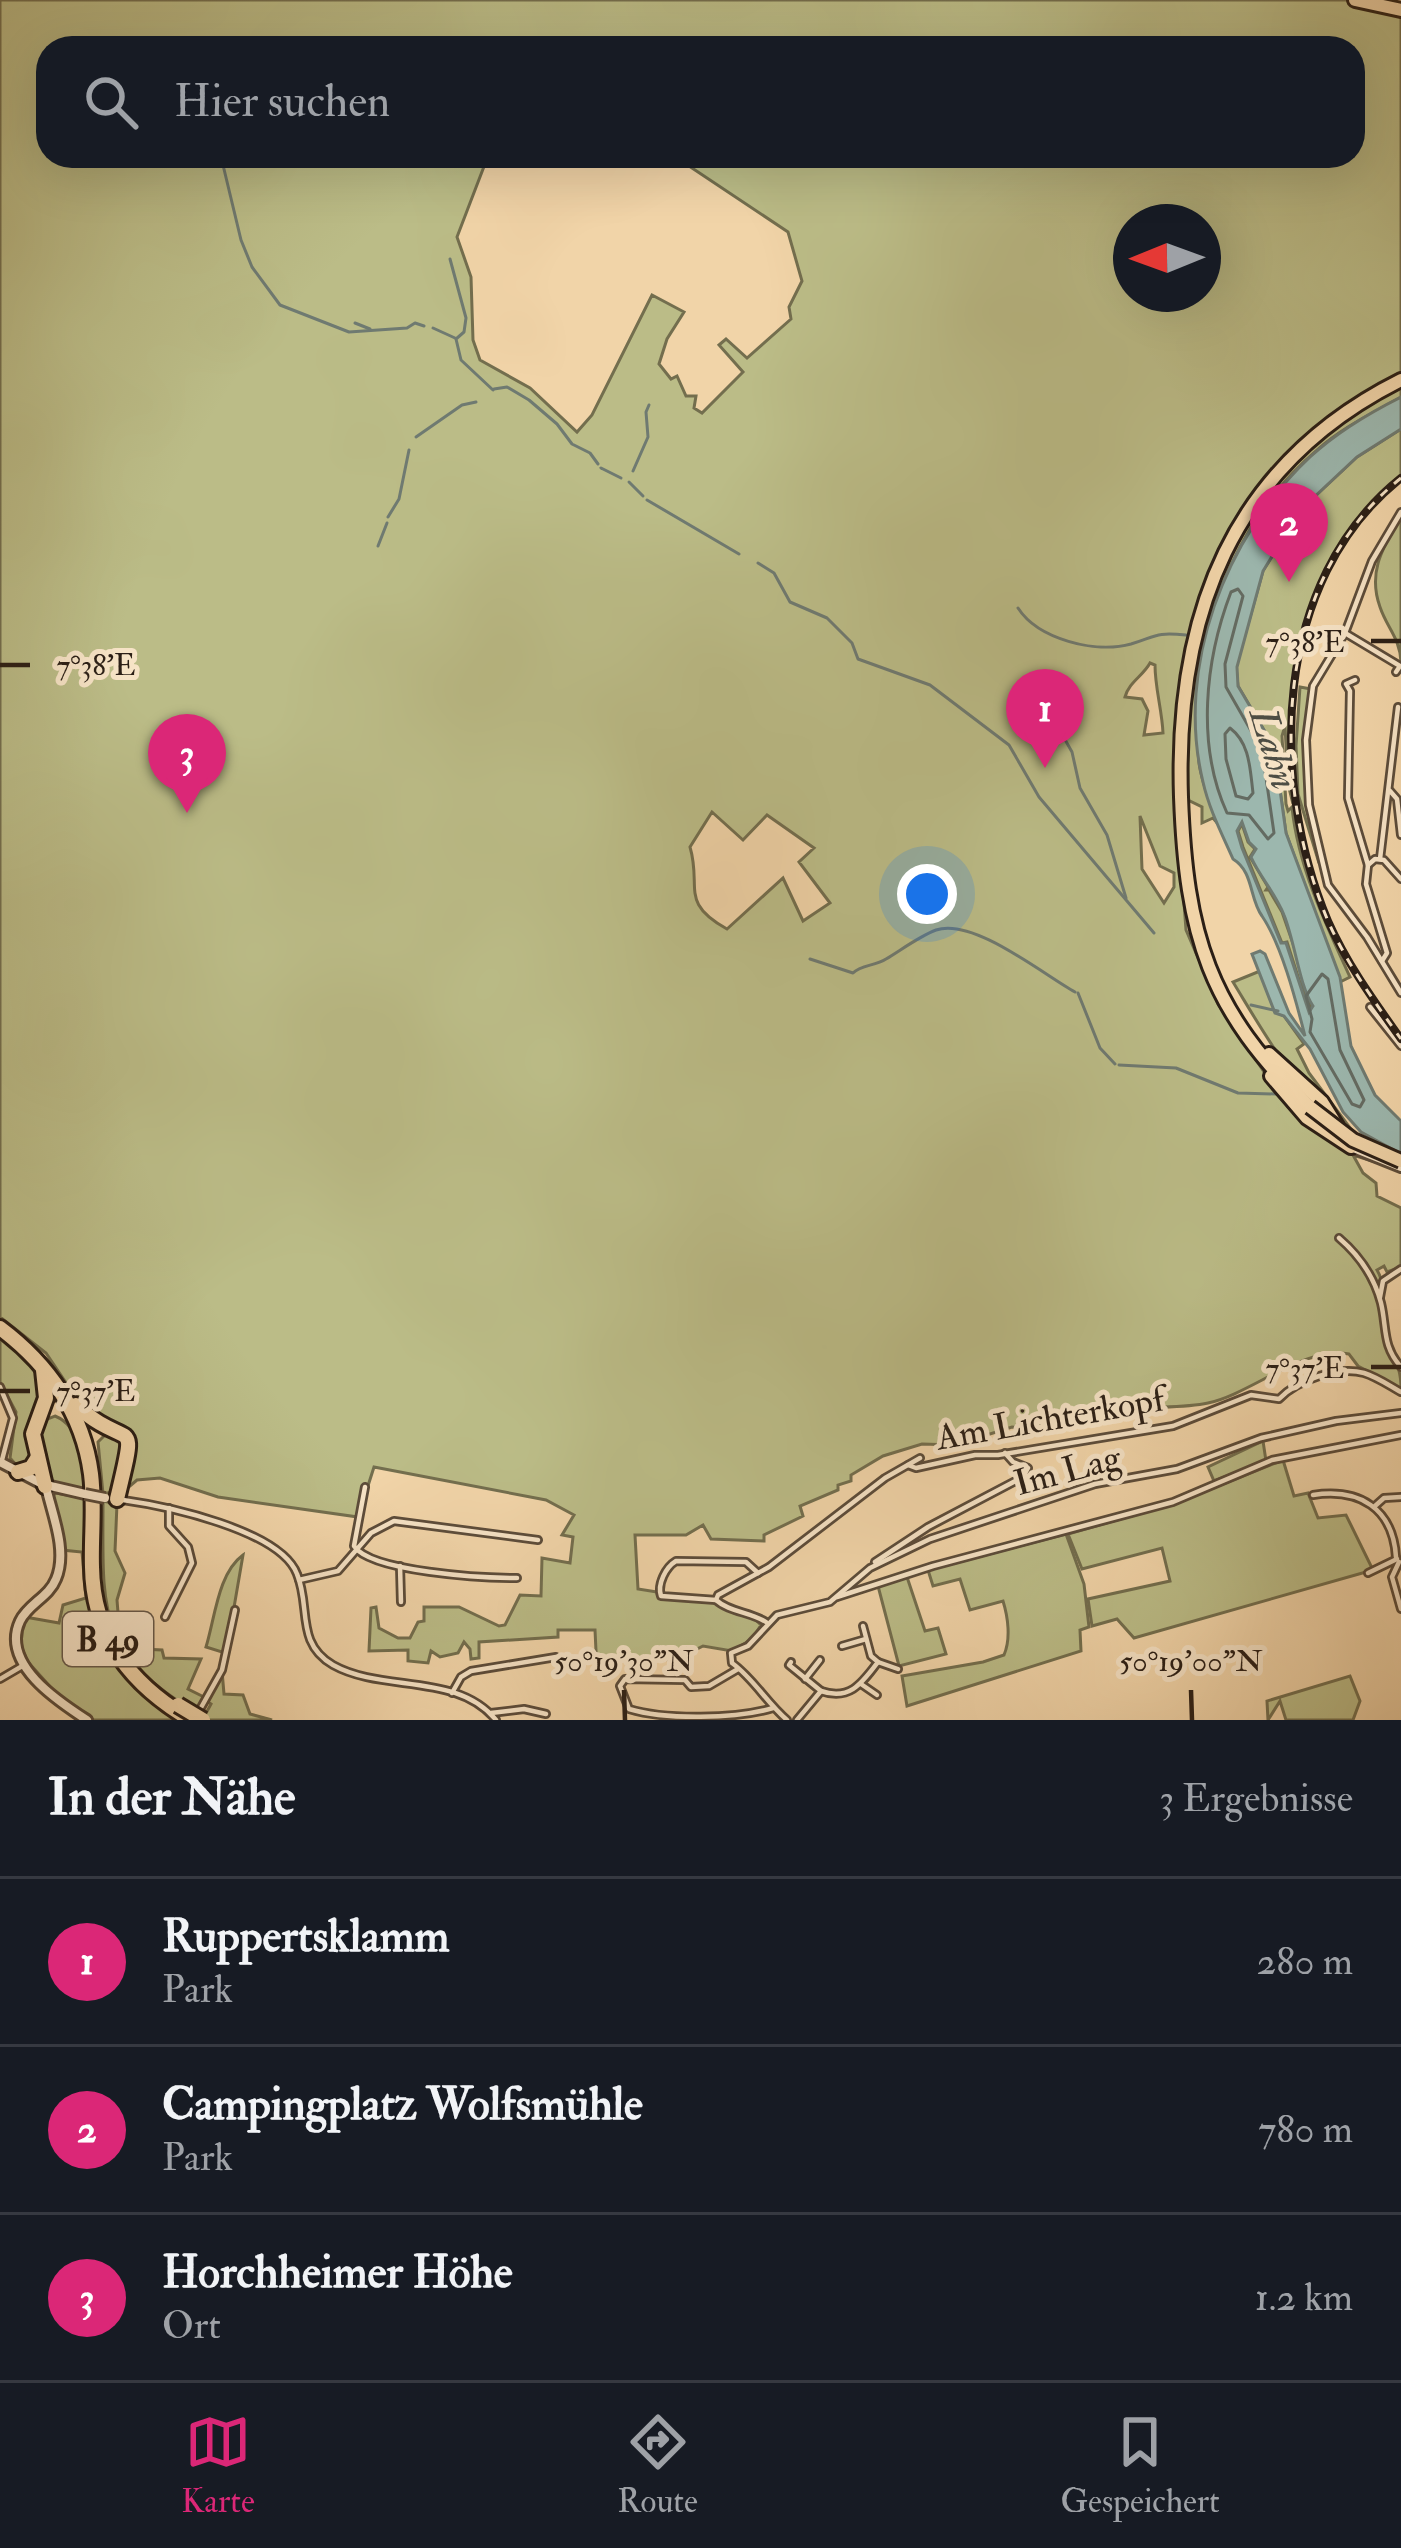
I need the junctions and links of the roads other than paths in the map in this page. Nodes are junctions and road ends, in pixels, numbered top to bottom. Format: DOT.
graph roads {
  1 [pos="1355,0"];
  2 [pos="1401,10"];
  3 [pos="1401,380"];
  4 [pos="1401,512"];
  5 [pos="1345,633"];
  6 [pos="1396,672"];
  7 [pos="1355,680"];
  8 [pos="1398,706"];
  9 [pos="1388,790"];
  10 [pos="1401,835"];
  11 [pos="1380,859"];
  12 [pos="1368,865"];
  13 [pos="1401,880"];
  14 [pos="1382,961"];
  15 [pos="1401,993"];
  16 [pos="1370,1007"];
  17 [pos="1253,1043"];
  18 [pos="1401,1046"];
  19 [pos="1352,1147"];
  20 [pos="1401,1164"];
  21 [pos="1340,1238"];
  22 [pos="1401,1269"];
  23 [pos="1381,1302"];
  24 [pos="0,1324"];
  25 [pos="42,1365"];
  26 [pos="1401,1367"];
  27 [pos="0,1387"];
  28 [pos="1401,1392"];
  29 [pos="76,1405"];
  30 [pos="1401,1413"];
  31 [pos="37,1421"];
  32 [pos="115,1428"];
  33 [pos="82,1435"];
  34 [pos="1401,1435"];
  35 [pos="1005,1453"];
  36 [pos="38,1457"];
  37 [pos="920,1458"];
  38 [pos="94,1460"];
  39 [pos="0,1462"];
  40 [pos="908,1465"];
  41 [pos="18,1472"];
  42 [pos="45,1486"];
  43 [pos="364,1487"];
  44 [pos="1313,1495"];
  45 [pos="1401,1497"];
  46 [pos="111,1498"];
  47 [pos="1375,1506"];
  48 [pos="170,1508"];
  49 [pos="538,1540"];
  50 [pos="356,1552"];
  51 [pos="1399,1560"];
  52 [pos="400,1566"];
  53 [pos="870,1568"];
  54 [pos="758,1573"];
  55 [pos="1369,1573"];
  56 [pos="517,1578"];
  57 [pos="299,1580"];
  58 [pos="837,1597"];
  59 [pos="716,1600"];
  60 [pos="401,1602"];
  61 [pos="1401,1609"];
  62 [pos="235,1610"];
  63 [pos="165,1617"];
  64 [pos="766,1622"];
  65 [pos="863,1626"];
  66 [pos="866,1639"];
  67 [pos="842,1646"];
  68 [pos="556,1657"];
  69 [pos="820,1660"];
  70 [pos="791,1662"];
  71 [pos="878,1662"];
  72 [pos="24,1665"];
  73 [pos="739,1668"];
  74 [pos="898,1669"];
  75 [pos="805,1678"];
  76 [pos="0,1679"];
  77 [pos="861,1684"];
  78 [pos="821,1691"];
  79 [pos="452,1693"];
  80 [pos="877,1695"];
  81 [pos="176,1707"];
  82 [pos="773,1708"];
  83 [pos="491,1713"];
  84 [pos="546,1714"];
  85 [pos="197,1718"];
  86 [pos="87,1720"];
  87 [pos="496,1720"];
  88 [pos="787,1720"];
  89 [pos="797,1720"];
  1 -- 2 [label="main road"];
  3 -- 17 [label="main road"];
  4 -- 5 [label="street"];
  5 -- 6 [label="street"];
  5 -- 14 [label="street"];
  7 -- 12 [label="street"];
  8 -- 9 [label="street"];
  9 -- 10 [label="street"];
  9 -- 11 [label="street"];
  11 -- 12 [label="street"];
  11 -- 13 [label="street"];
  12 -- 14 [label="street"];
  14 -- 15 [label="street"];
  16 -- 18 [label="street"];
  17 -- 19 [label="main road"];
  17 -- 19 [label="main road"];
  17 -- 20 [label="main road, bridge"];
  19 -- 20 [label="street"];
  21 -- 23 [label="street"];
  22 -- 23 [label="street"];
  23 -- 26 [label="street"];
  24 -- 25 [label="highway, B 49"];
  24 -- 29 [label="highway, B 49"];
  25 -- 31 [label="highway"];
  25 -- 33 [label="highway, B 49"];
  27 -- 39 [label="street"];
  28 -- 35 [label="street, Am Lichterkopf"];
  29 -- 32 [label="highway"];
  29 -- 38 [label="highway, B 49"];
  30 -- 53 [label="street, Im Lag"];
  31 -- 33 [label="highway"];
  31 -- 36 [label="highway"];
  32 -- 38 [label="highway"];
  32 -- 46 [label="highway"];
  33 -- 81 [label="highway, B 49"];
  34 -- 58 [label="street"];
  35 -- 40 [label="street, Am Lichterkopf"];
  35 -- 53 [label="street"];
  36 -- 41 [label="highway"];
  36 -- 42 [label="highway"];
  37 -- 40 [label="street, Am Lichterkopf"];
  38 -- 81 [label="highway, B 49"];
  39 -- 41 [label="street"];
  40 -- 54 [label="street, Am Lichterkopf"];
  41 -- 42 [label="street"];
  42 -- 46 [label="street, bridge"];
  42 -- 72 [label="street"];
  43 -- 50 [label="street"];
  44 -- 47 [label="street"];
  45 -- 47 [label="street"];
  46 -- 48 [label="street"];
  47 -- 51 [label="street"];
  48 -- 57 [label="street"];
  48 -- 63 [label="street"];
  49 -- 50 [label="street"];
  50 -- 52 [label="street"];
  50 -- 57 [label="street"];
  51 -- 55 [label="street"];
  51 -- 61 [label="street"];
  52 -- 56 [label="street"];
  52 -- 60 [label="street"];
  53 -- 58 [label="street, Im Lag"];
  54 -- 59 [label="street, Am Lichterkopf"];
  54 -- 59 [label="street"];
  57 -- 79 [label="street"];
  58 -- 64 [label="street, Im Lag"];
  59 -- 64 [label="street"];
  62 -- 85 [label="street"];
  64 -- 73 [label="street"];
  65 -- 66 [label="street"];
  66 -- 67 [label="street"];
  66 -- 71 [label="street"];
  68 -- 79 [label="street"];
  69 -- 75 [label="street"];
  70 -- 75 [label="street"];
  71 -- 74 [label="street"];
  71 -- 77 [label="street"];
  72 -- 76 [label="street"];
  72 -- 86 [label="street"];
  73 -- 82 [label="street"];
  73 -- 82 [label="street"];
  75 -- 78 [label="street"];
  77 -- 78 [label="street"];
  77 -- 80 [label="street"];
  78 -- 89 [label="street"];
  79 -- 83 [label="street"];
  81 -- 85 [label="highway, B 49, bridge"];
  82 -- 88 [label="street"];
  83 -- 84 [label="street"];
  83 -- 87 [label="street"];
}
